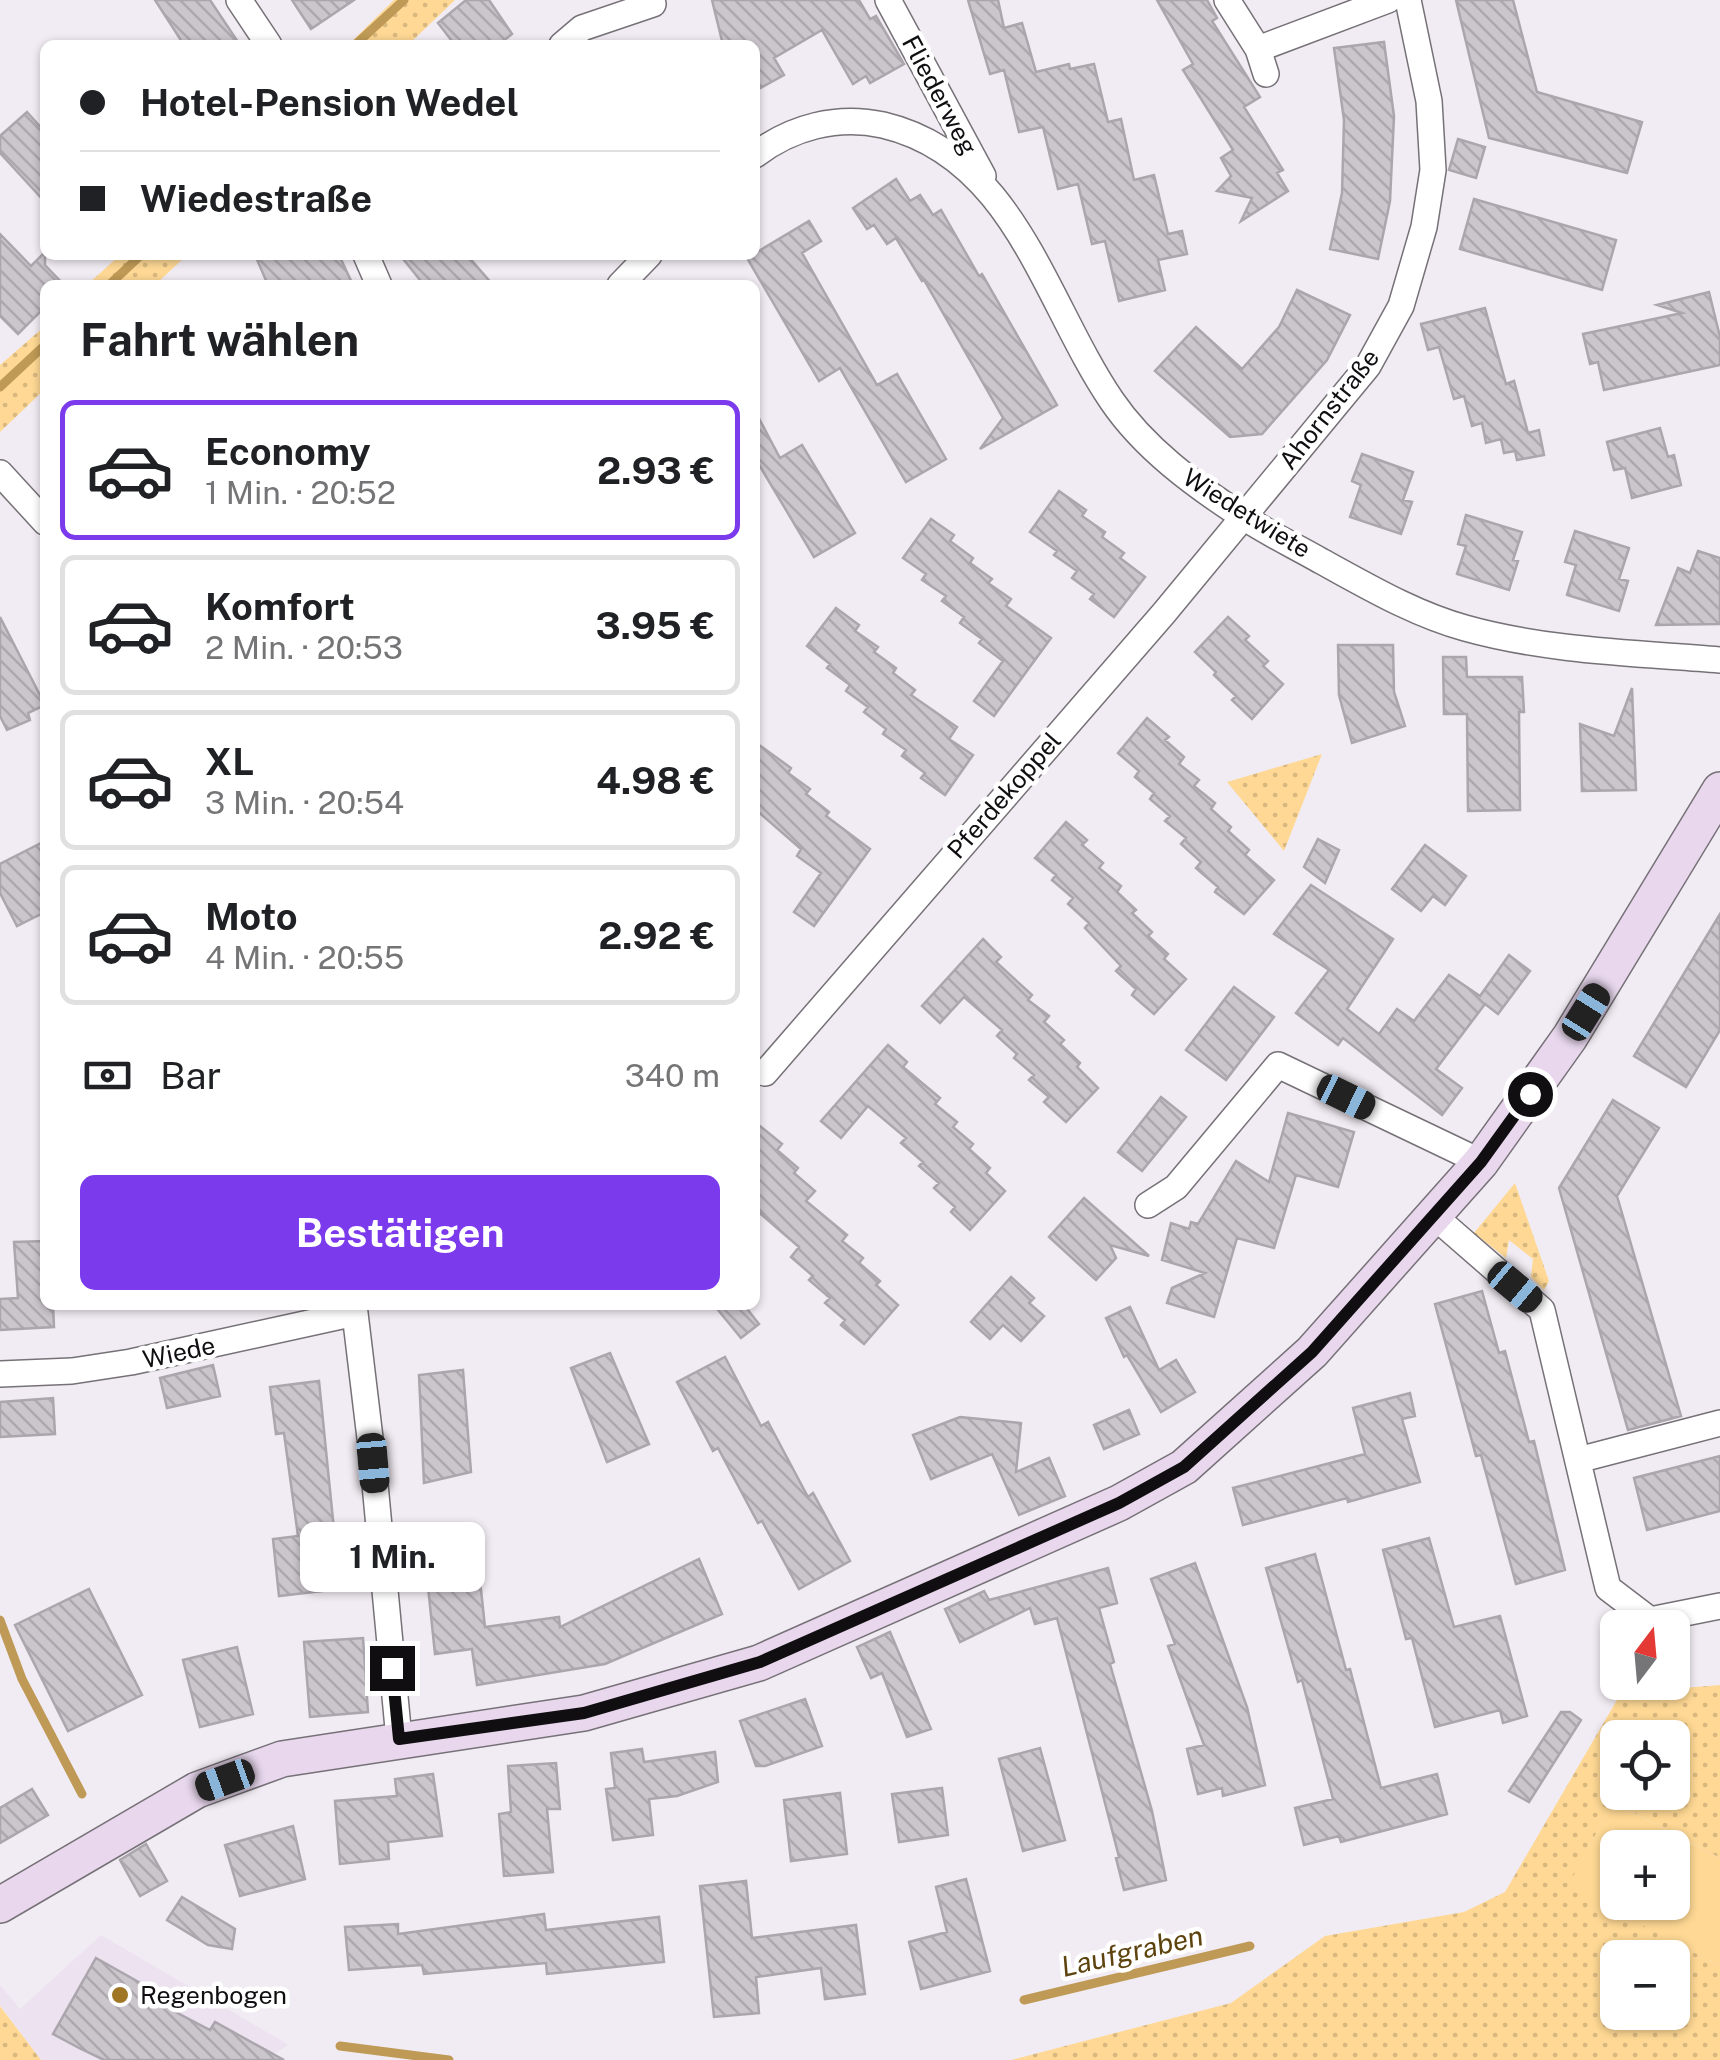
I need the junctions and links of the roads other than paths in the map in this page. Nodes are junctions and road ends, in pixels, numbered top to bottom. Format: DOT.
graph roads {
  1 [pos="239,0"];
  2 [pos="888,0"];
  3 [pos="1227,0"];
  4 [pos="1388,0"];
  5 [pos="1408,0"];
  6 [pos="653,4"];
  7 [pos="266,40"];
  8 [pos="568,40"];
  9 [pos="1258,49"];
  10 [pos="1266,74"];
  11 [pos="760,151"];
  12 [pos="991,190"];
  13 [pos="644,260"];
  14 [pos="625,280"];
  15 [pos="0,472"];
  16 [pos="40,516"];
  17 [pos="1243,517"];
  18 [pos="1720,660"];
  19 [pos="1720,790"];
  20 [pos="765,1073"];
  21 [pos="1481,1162"];
  22 [pos="1148,1205"];
  23 [pos="1434,1216"];
  24 [pos="350,1310"];
  25 [pos="354,1310"];
  26 [pos="0,1374"];
  27 [pos="1720,1423"];
  28 [pos="1578,1460"];
  29 [pos="1720,1606"];
  30 [pos="399,1739"];
  31 [pos="0,1905"];
  1 -- 7 [label="street"];
  2 -- 12 [label="street, Fliederweg"];
  3 -- 9 [label="street"];
  4 -- 9 [label="street"];
  5 -- 17 [label="street, Ahornstraße"];
  6 -- 8 [label="street"];
  9 -- 10 [label="street"];
  11 -- 12 [label="street, Wiedetwiete"];
  12 -- 17 [label="street, Wiedetwiete"];
  13 -- 14 [label="street"];
  15 -- 16 [label="street"];
  17 -- 18 [label="street, Wiedetwiete"];
  17 -- 20 [label="street, Pferdekoppel"];
  19 -- 21 [label="main road"];
  21 -- 22 [label="street"];
  21 -- 23 [label="main road"];
  23 -- 28 [label="street"];
  23 -- 30 [label="main road"];
  24 -- 26 [label="street, Wiede"];
  25 -- 30 [label="street"];
  27 -- 28 [label="street"];
  28 -- 29 [label="street"];
  30 -- 31 [label="main road"];
}
